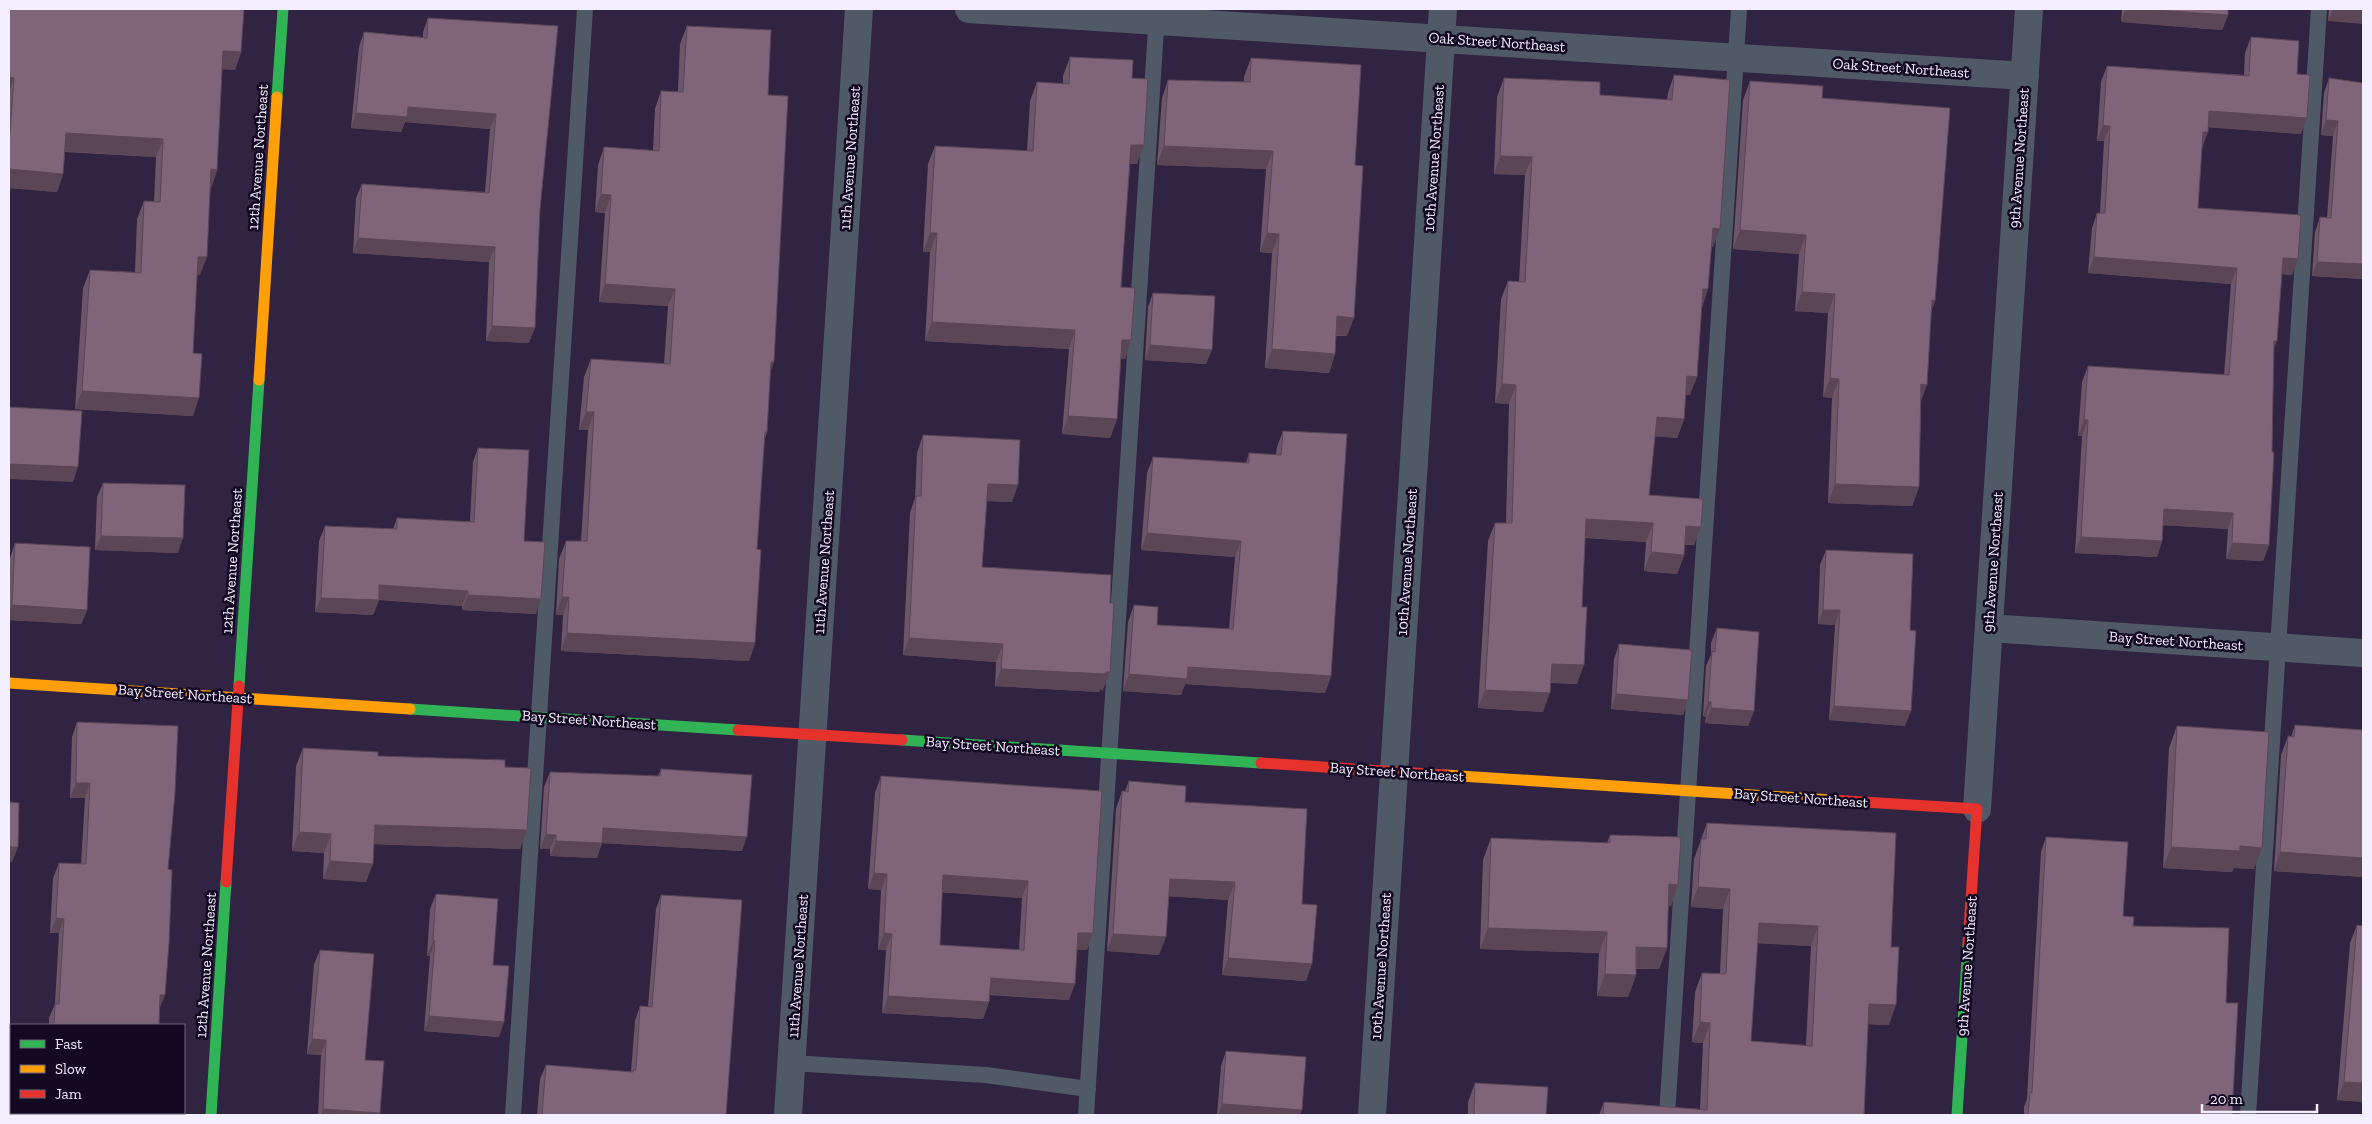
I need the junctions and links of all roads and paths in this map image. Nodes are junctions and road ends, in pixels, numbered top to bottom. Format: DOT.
graph roads {
  1 [pos="283,9"];
  2 [pos="585,9"];
  3 [pos="859,9"];
  4 [pos="969,9"];
  5 [pos="1443,9"];
  6 [pos="1739,9"];
  7 [pos="2029,9"];
  8 [pos="2319,9"];
  9 [pos="1157,15"];
  10 [pos="1441,39"];
  11 [pos="1736,58"];
  12 [pos="2024,76"];
  13 [pos="1989,628"];
  14 [pos="2278,648"];
  15 [pos="2363,653"];
  16 [pos="9,682"];
  17 [pos="238,698"];
  18 [pos="539,717"];
  19 [pos="813,734"];
  20 [pos="1110,754"];
  21 [pos="1394,772"];
  22 [pos="1688,790"];
  23 [pos="1977,809"];
  24 [pos="791,1063"];
  25 [pos="1088,1089"];
  26 [pos="211,1115"];
  27 [pos="513,1115"];
  28 [pos="788,1115"];
  29 [pos="1086,1115"];
  30 [pos="1372,1115"];
  31 [pos="1667,1115"];
  32 [pos="1957,1115"];
  33 [pos="2248,1115"];
  1 -- 17 [label="street, 12th Avenue Northeast"];
  2 -- 18 [label="lane"];
  3 -- 19 [label="street, 11th Avenue Northeast"];
  4 -- 9 [label="street, Oak Street Northeast"];
  5 -- 10 [label="street, 10th Avenue Northeast"];
  6 -- 11 [label="lane"];
  7 -- 12 [label="street, 9th Avenue Northeast"];
  8 -- 14 [label="lane"];
  9 -- 10 [label="street, Oak Street Northeast"];
  9 -- 20 [label="lane"];
  10 -- 11 [label="street, Oak Street Northeast"];
  10 -- 21 [label="street, 10th Avenue Northeast"];
  11 -- 12 [label="street, Oak Street Northeast"];
  11 -- 22 [label="lane"];
  12 -- 13 [label="street, 9th Avenue Northeast"];
  13 -- 14 [label="street, Bay Street Northeast"];
  13 -- 23 [label="street, 9th Avenue Northeast"];
  14 -- 15 [label="street, Bay Street Northeast"];
  14 -- 33 [label="lane"];
  16 -- 17 [label="street, Bay Street Northeast"];
  17 -- 18 [label="street, Bay Street Northeast"];
  17 -- 26 [label="street, 12th Avenue Northeast"];
  18 -- 19 [label="street, Bay Street Northeast"];
  18 -- 27 [label="lane"];
  19 -- 20 [label="street, Bay Street Northeast"];
  19 -- 24 [label="street, 11th Avenue Northeast"];
  20 -- 21 [label="street, Bay Street Northeast"];
  20 -- 25 [label="lane"];
  21 -- 22 [label="street, Bay Street Northeast"];
  21 -- 30 [label="street, 10th Avenue Northeast"];
  22 -- 23 [label="street, Bay Street Northeast"];
  22 -- 31 [label="lane"];
  23 -- 32 [label="street, 9th Avenue Northeast"];
  24 -- 25 [label="lane"];
  24 -- 28 [label="street, 11th Avenue Northeast"];
  25 -- 29 [label="lane"];
}
